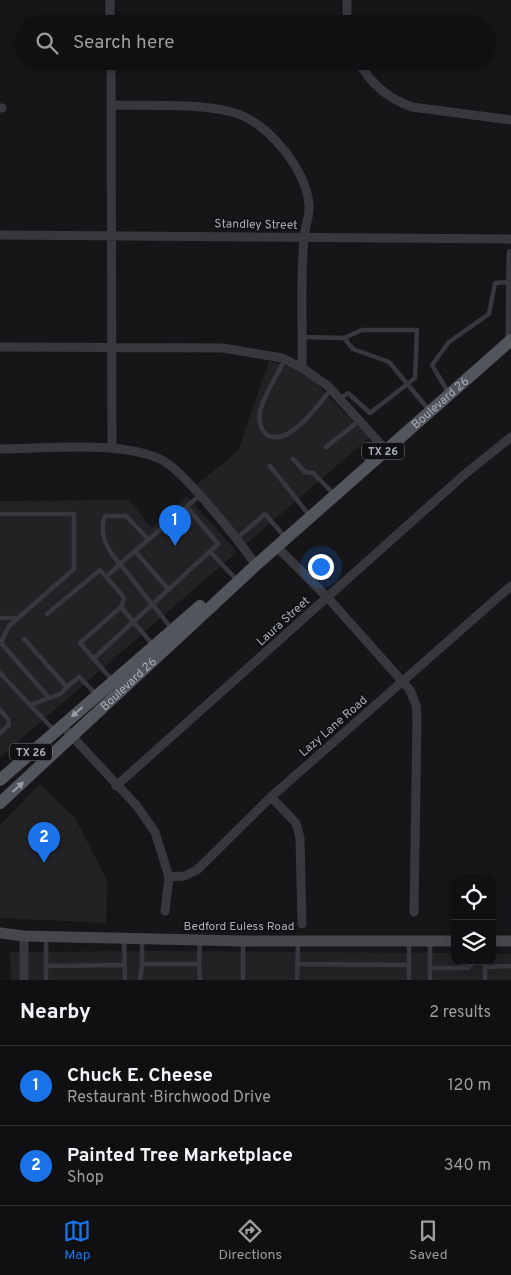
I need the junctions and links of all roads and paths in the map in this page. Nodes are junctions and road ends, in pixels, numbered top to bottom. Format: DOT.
graph roads {
  1 [pos="110,0"];
  2 [pos="347,0"];
  3 [pos="110,15"];
  4 [pos="348,15"];
  5 [pos="110,70"];
  6 [pos="365,70"];
  7 [pos="111,105"];
  8 [pos="511,120"];
  9 [pos="111,234"];
  10 [pos="0,235"];
  11 [pos="304,238"];
  12 [pos="511,239"];
  13 [pos="511,253"];
  14 [pos="511,282"];
  15 [pos="303,337"];
  16 [pos="344,338"];
  17 [pos="510,340"];
  18 [pos="0,347"];
  19 [pos="111,348"];
  20 [pos="285,359"];
  21 [pos="302,368"];
  22 [pos="408,384"];
  23 [pos="331,389"];
  24 [pos="449,393"];
  25 [pos="341,398"];
  26 [pos="429,410"];
  27 [pos="360,420"];
  28 [pos="511,437"];
  29 [pos="326,447"];
  30 [pos="112,448"];
  31 [pos="0,449"];
  32 [pos="386,449"];
  33 [pos="293,458"];
  34 [pos="270,466"];
  35 [pos="335,495"];
  36 [pos="199,496"];
  37 [pos="187,507"];
  38 [pos="0,514"];
  39 [pos="310,517"];
  40 [pos="236,539"];
  41 [pos="148,540"];
  42 [pos="281,542"];
  43 [pos="135,551"];
  44 [pos="211,553"];
  45 [pos="120,564"];
  46 [pos="256,565"];
  47 [pos="106,577"];
  48 [pos="236,580"];
  49 [pos="511,586"];
  50 [pos="169,590"];
  51 [pos="328,598"];
  52 [pos="152,604"];
  53 [pos="121,608"];
  54 [pos="47,614"];
  55 [pos="0,618"];
  56 [pos="18,618"];
  57 [pos="133,623"];
  58 [pos="173,630"];
  59 [pos="24,639"];
  60 [pos="0,643"];
  61 [pos="154,646"];
  62 [pos="93,659"];
  63 [pos="0,673"];
  64 [pos="113,681"];
  65 [pos="402,682"];
  66 [pos="67,687"];
  67 [pos="98,694"];
  68 [pos="49,698"];
  69 [pos="30,705"];
  70 [pos="0,710"];
  71 [pos="58,728"];
  72 [pos="0,733"];
  73 [pos="72,737"];
  74 [pos="0,779"];
  75 [pos="116,786"];
  76 [pos="271,797"];
  77 [pos="0,803"];
  78 [pos="169,877"];
  79 [pos="165,911"];
  80 [pos="414,912"];
  81 [pos="302,924"];
  82 [pos="0,933"];
  83 [pos="24,936"];
  84 [pos="46,936"];
  85 [pos="124,938"];
  86 [pos="142,939"];
  87 [pos="0,940"];
  88 [pos="200,940"];
  89 [pos="298,940"];
  90 [pos="409,940"];
  91 [pos="430,940"];
  92 [pos="242,941"];
  93 [pos="451,941"];
  94 [pos="496,941"];
  95 [pos="511,941"];
  96 [pos="142,964"];
  97 [pos="199,964"];
  98 [pos="298,964"];
  99 [pos="124,965"];
  100 [pos="409,965"];
  101 [pos="471,965"];
  102 [pos="485,965"];
  103 [pos="496,965"];
  104 [pos="46,966"];
  105 [pos="511,966"];
  106 [pos="430,968"];
  107 [pos="24,980"];
  108 [pos="46,980"];
  109 [pos="125,980"];
  110 [pos="140,980"];
  111 [pos="200,980"];
  112 [pos="243,980"];
  113 [pos="298,980"];
  114 [pos="409,980"];
  115 [pos="430,980"];
  116 [pos="485,980"];
  1 -- 3 [label="street"];
  2 -- 4 [label="street"];
  5 -- 7 [label="street"];
  6 -- 8 [label="street"];
  7 -- 9 [label="street"];
  7 -- 11 [label="street"];
  9 -- 10 [label="street, Standley Street"];
  9 -- 11 [label="street, Standley Street"];
  9 -- 19 [label="street"];
  11 -- 12 [label="street, Standley Street"];
  11 -- 15 [label="street"];
  13 -- 14 [label="street"];
  14 -- 17 [label="street"];
  14 -- 24 [label="lane"];
  15 -- 16 [label="lane"];
  15 -- 21 [label="street"];
  16 -- 22 [label="lane"];
  16 -- 22 [label="lane"];
  17 -- 24 [label="main road, Boulevard 26 / TX 26"];
  18 -- 19 [label="street"];
  19 -- 20 [label="street"];
  19 -- 30 [label="street"];
  20 -- 21 [label="street"];
  20 -- 23 [label="lane"];
  21 -- 23 [label="street"];
  22 -- 25 [label="lane"];
  22 -- 26 [label="lane"];
  23 -- 25 [label="street"];
  24 -- 26 [label="main road, Boulevard 26 / TX 26"];
  25 -- 27 [label="street"];
  26 -- 32 [label="main road, Boulevard 26 / TX 26"];
  27 -- 29 [label="lane"];
  27 -- 32 [label="street"];
  28 -- 51 [label="street, Laura Street"];
  30 -- 31 [label="street"];
  30 -- 36 [label="street"];
  32 -- 35 [label="main road, Boulevard 26 / TX 26"];
  33 -- 35 [label="lane"];
  34 -- 39 [label="lane"];
  35 -- 39 [label="main road, Boulevard 26 / TX 26"];
  36 -- 37 [label="lane"];
  36 -- 40 [label="street"];
  37 -- 41 [label="lane"];
  37 -- 44 [label="lane"];
  38 -- 56 [label="lane"];
  39 -- 42 [label="main road, Boulevard 26 / TX 26"];
  40 -- 42 [label="lane"];
  40 -- 46 [label="street"];
  41 -- 43 [label="lane"];
  41 -- 45 [label="lane"];
  42 -- 46 [label="main road, Boulevard 26 / TX 26"];
  42 -- 51 [label="street"];
  43 -- 45 [label="lane"];
  43 -- 50 [label="lane"];
  44 -- 48 [label="lane"];
  44 -- 50 [label="lane"];
  45 -- 47 [label="lane"];
  45 -- 52 [label="lane"];
  46 -- 48 [label="main road, Boulevard 26 / TX 26"];
  46 -- 73 [label="main road, Boulevard 26 / TX 26"];
  47 -- 53 [label="lane"];
  47 -- 54 [label="lane"];
  48 -- 58 [label="main road, Boulevard 26 / TX 26"];
  49 -- 65 [label="street, Lazy Lane Road"];
  50 -- 52 [label="lane"];
  51 -- 65 [label="street"];
  51 -- 75 [label="street, Laura Street"];
  52 -- 57 [label="lane"];
  52 -- 58 [label="lane"];
  53 -- 57 [label="lane"];
  53 -- 62 [label="lane"];
  55 -- 56 [label="lane"];
  56 -- 60 [label="lane"];
  57 -- 61 [label="lane"];
  57 -- 62 [label="lane"];
  58 -- 61 [label="main road, Boulevard 26 / TX 26"];
  59 -- 66 [label="lane"];
  60 -- 68 [label="lane"];
  61 -- 64 [label="main road, Boulevard 26 / TX 26"];
  62 -- 64 [label="lane"];
  63 -- 69 [label="lane"];
  64 -- 67 [label="main road, Boulevard 26 / TX 26"];
  65 -- 76 [label="street, Lazy Lane Road"];
  65 -- 80 [label="street"];
  66 -- 67 [label="lane"];
  66 -- 68 [label="lane"];
  67 -- 71 [label="main road, Boulevard 26 / TX 26, one-way"];
  68 -- 69 [label="lane"];
  69 -- 71 [label="lane"];
  70 -- 72 [label="lane"];
  71 -- 73 [label="street"];
  71 -- 74 [label="main road, Boulevard 26 / TX 26"];
  73 -- 75 [label="street"];
  77 -- 73 [label="main road, Boulevard 26 / TX 26, one-way"];
  75 -- 78 [label="street"];
  76 -- 78 [label="street, Lazy Lane Road"];
  76 -- 81 [label="street"];
  78 -- 79 [label="street"];
  82 -- 83 [label="main road, Bedford Euless Road"];
  83 -- 84 [label="main road, Bedford Euless Road"];
  83 -- 87 [label="main road, Bedford Euless Road"];
  83 -- 107 [label="street"];
  84 -- 85 [label="main road, Bedford Euless Road"];
  84 -- 104 [label="lane"];
  85 -- 86 [label="main road, Bedford Euless Road"];
  85 -- 99 [label="lane"];
  86 -- 88 [label="main road, Bedford Euless Road"];
  86 -- 96 [label="lane"];
  88 -- 92 [label="main road, Bedford Euless Road"];
  88 -- 97 [label="lane"];
  89 -- 90 [label="main road, Bedford Euless Road"];
  89 -- 92 [label="main road, Bedford Euless Road"];
  89 -- 98 [label="lane"];
  90 -- 91 [label="main road, Bedford Euless Road"];
  90 -- 100 [label="lane"];
  91 -- 93 [label="main road, Bedford Euless Road"];
  91 -- 106 [label="lane"];
  92 -- 112 [label="lane"];
  94 -- 95 [label="main road"];
  96 -- 97 [label="lane"];
  96 -- 110 [label="lane"];
  97 -- 111 [label="lane"];
  98 -- 100 [label="lane"];
  98 -- 113 [label="lane"];
  99 -- 104 [label="lane"];
  99 -- 109 [label="lane"];
  100 -- 114 [label="lane"];
  101 -- 106 [label="lane"];
  102 -- 116 [label="lane"];
  103 -- 105 [label="lane"];
  104 -- 108 [label="lane"];
  106 -- 115 [label="lane"];
}
